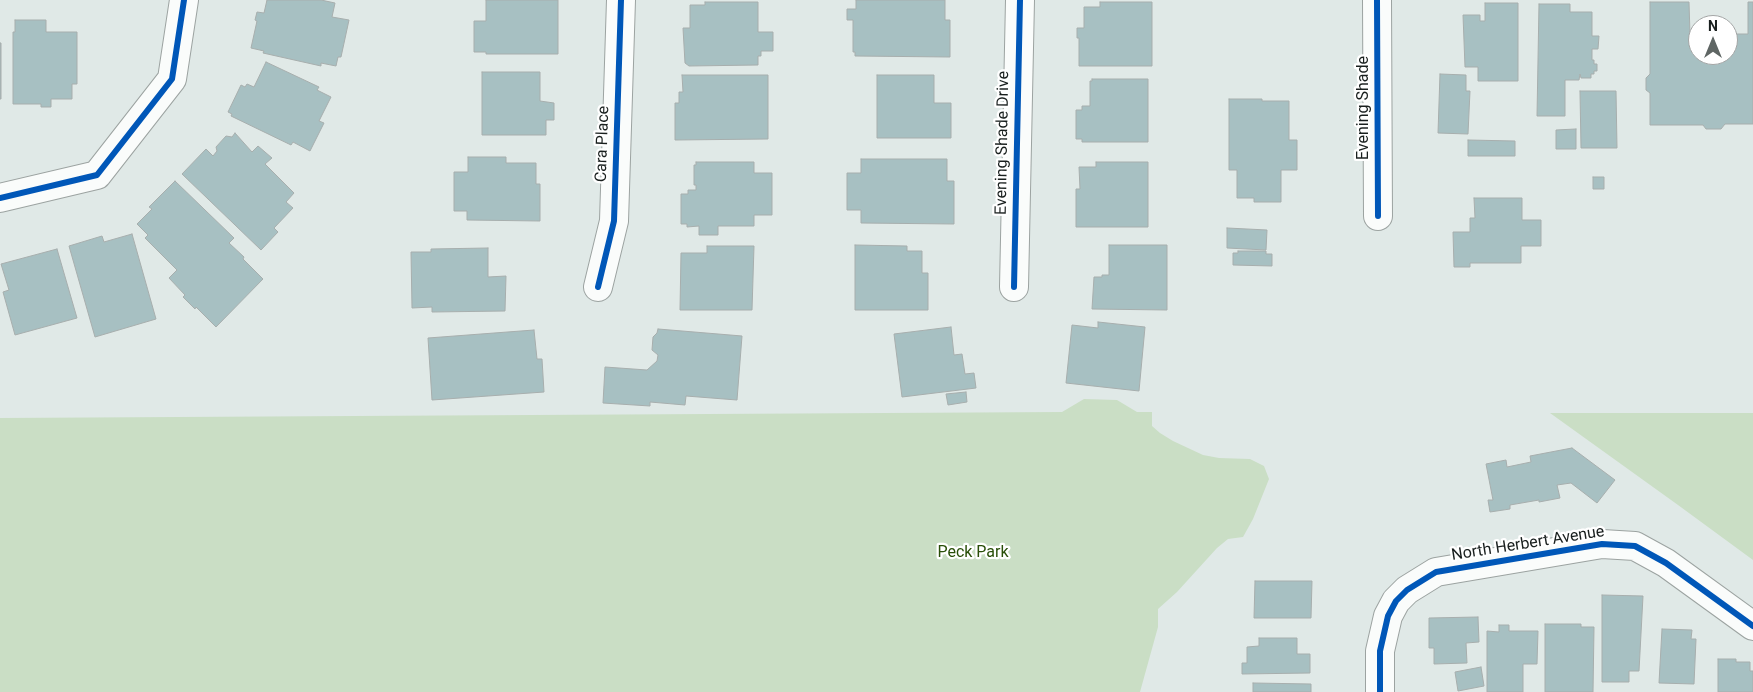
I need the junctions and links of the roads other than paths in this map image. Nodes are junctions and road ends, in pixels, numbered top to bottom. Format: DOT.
graph roads {
  1 [pos="184,0"];
  2 [pos="621,0"];
  3 [pos="1020,0"];
  4 [pos="1377,0"];
  5 [pos="0,198"];
  6 [pos="1378,216"];
  7 [pos="598,287"];
  8 [pos="1014,287"];
  9 [pos="1753,626"];
  10 [pos="1380,692"];
  1 -- 5 [label="street"];
  2 -- 7 [label="street, Cara Place"];
  3 -- 8 [label="street, Evening Shade Drive"];
  4 -- 6 [label="street, Evening Shade"];
  9 -- 10 [label="street, North Herbert Avenue"];
}
